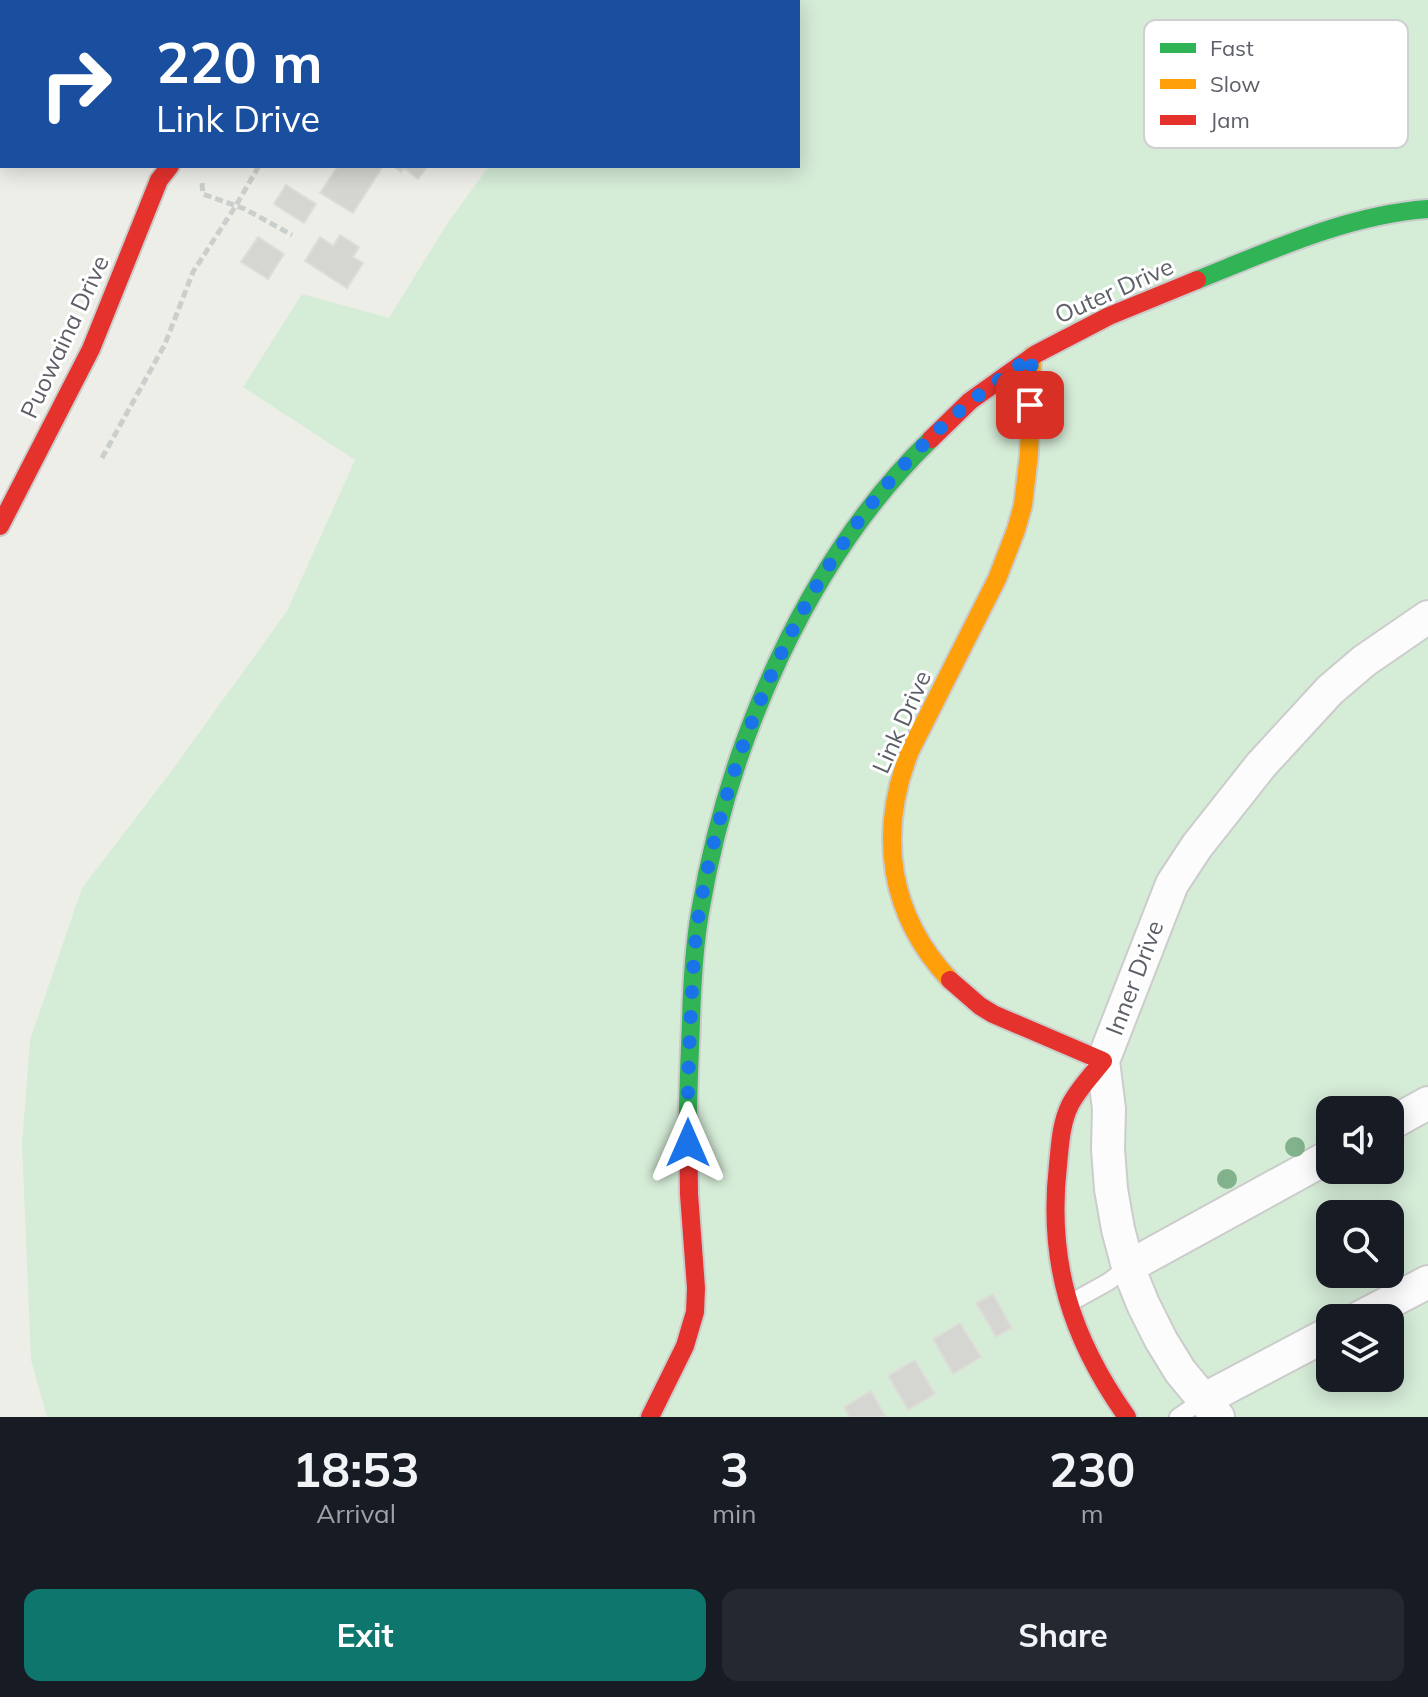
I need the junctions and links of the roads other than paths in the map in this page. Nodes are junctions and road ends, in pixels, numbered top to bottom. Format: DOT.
graph roads {
  1 [pos="168,168"];
  2 [pos="1428,209"];
  3 [pos="1032,356"];
  4 [pos="0,526"];
  5 [pos="1428,617"];
  6 [pos="1103,1061"];
  7 [pos="1428,1103"];
  8 [pos="1404,1116"];
  9 [pos="1316,1164"];
  10 [pos="1128,1267"];
  11 [pos="1428,1282"];
  12 [pos="1068,1304"];
  13 [pos="1386,1304"];
  14 [pos="1316,1341"];
  15 [pos="1200,1411"];
  16 [pos="650,1417"];
  17 [pos="1127,1417"];
  1 -- 4 [label="street, Puowaina Drive"];
  2 -- 3 [label="street, Outer Drive"];
  3 -- 6 [label="street, Link Drive"];
  3 -- 16 [label="street, Outer Drive"];
  5 -- 6 [label="street, Inner Drive"];
  6 -- 10 [label="street, Inner Drive"];
  6 -- 12 [label="street"];
  7 -- 8 [label="street"];
  9 -- 10 [label="street"];
  10 -- 12 [label="lane"];
  10 -- 15 [label="street, Inner Drive"];
  11 -- 13 [label="street"];
  12 -- 17 [label="street"];
  14 -- 15 [label="street"];
}
